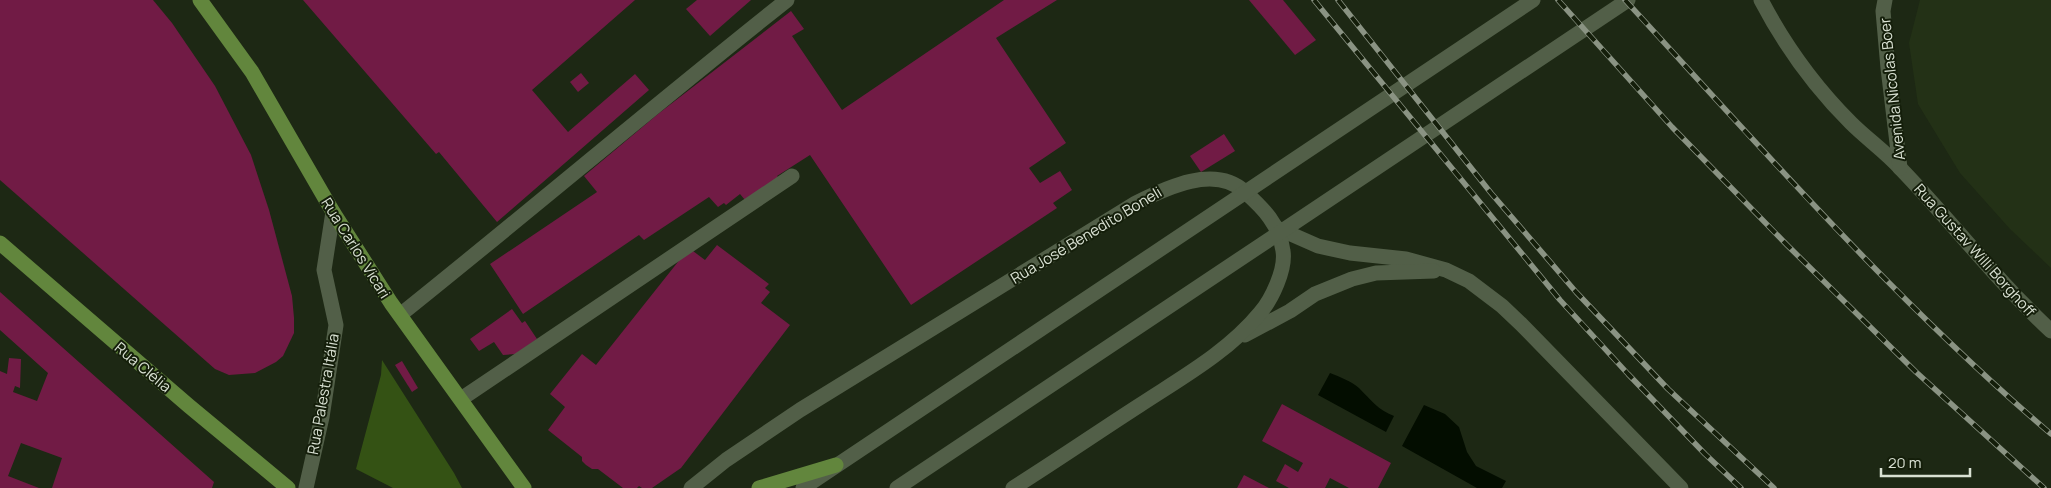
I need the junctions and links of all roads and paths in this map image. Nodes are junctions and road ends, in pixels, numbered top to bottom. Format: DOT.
graph roads {
  1 [pos="200,0"];
  2 [pos="787,0"];
  3 [pos="1533,0"];
  4 [pos="1628,0"];
  5 [pos="1761,0"];
  6 [pos="1884,0"];
  7 [pos="1900,168"];
  8 [pos="792,176"];
  9 [pos="333,212"];
  10 [pos="1277,228"];
  11 [pos="0,243"];
  12 [pos="1446,270"];
  13 [pos="400,315"];
  14 [pos="2051,331"];
  15 [pos="1232,341"];
  16 [pos="461,399"];
  17 [pos="836,465"];
  18 [pos="288,488"];
  19 [pos="306,488"];
  20 [pos="524,488"];
  21 [pos="691,488"];
  22 [pos="759,488"];
  23 [pos="803,488"];
  24 [pos="897,488"];
  25 [pos="1014,488"];
  26 [pos="1681,488"];
  1 -- 9 [label="main road, Rua Carlos Vicari"];
  2 -- 13 [label="street"];
  3 -- 17 [label="street"];
  4 -- 24 [label="street"];
  5 -- 7 [label="street, Avenida Nicolas Boer"];
  6 -- 7 [label="street, Avenida Nicolas Boer"];
  7 -- 14 [label="street, Rua Gustav Willi Borghoff"];
  8 -- 16 [label="street"];
  9 -- 13 [label="main road, Rua Carlos Vicari"];
  9 -- 19 [label="street, Rua Palestra Itália"];
  10 -- 12 [label="street"];
  10 -- 15 [label="street, Rua José Benedito Boneli"];
  10 -- 21 [label="street, Rua José Benedito Boneli"];
  11 -- 18 [label="main road, Rua Clélia"];
  12 -- 15 [label="street"];
  12 -- 26 [label="street"];
  13 -- 16 [label="main road, Rua Carlos Vicari"];
  15 -- 25 [label="street, Rua José Benedito Boneli"];
  16 -- 20 [label="main road, Rua Carlos Vicari"];
  17 -- 22 [label="main road"];
  17 -- 23 [label="street"];
}
